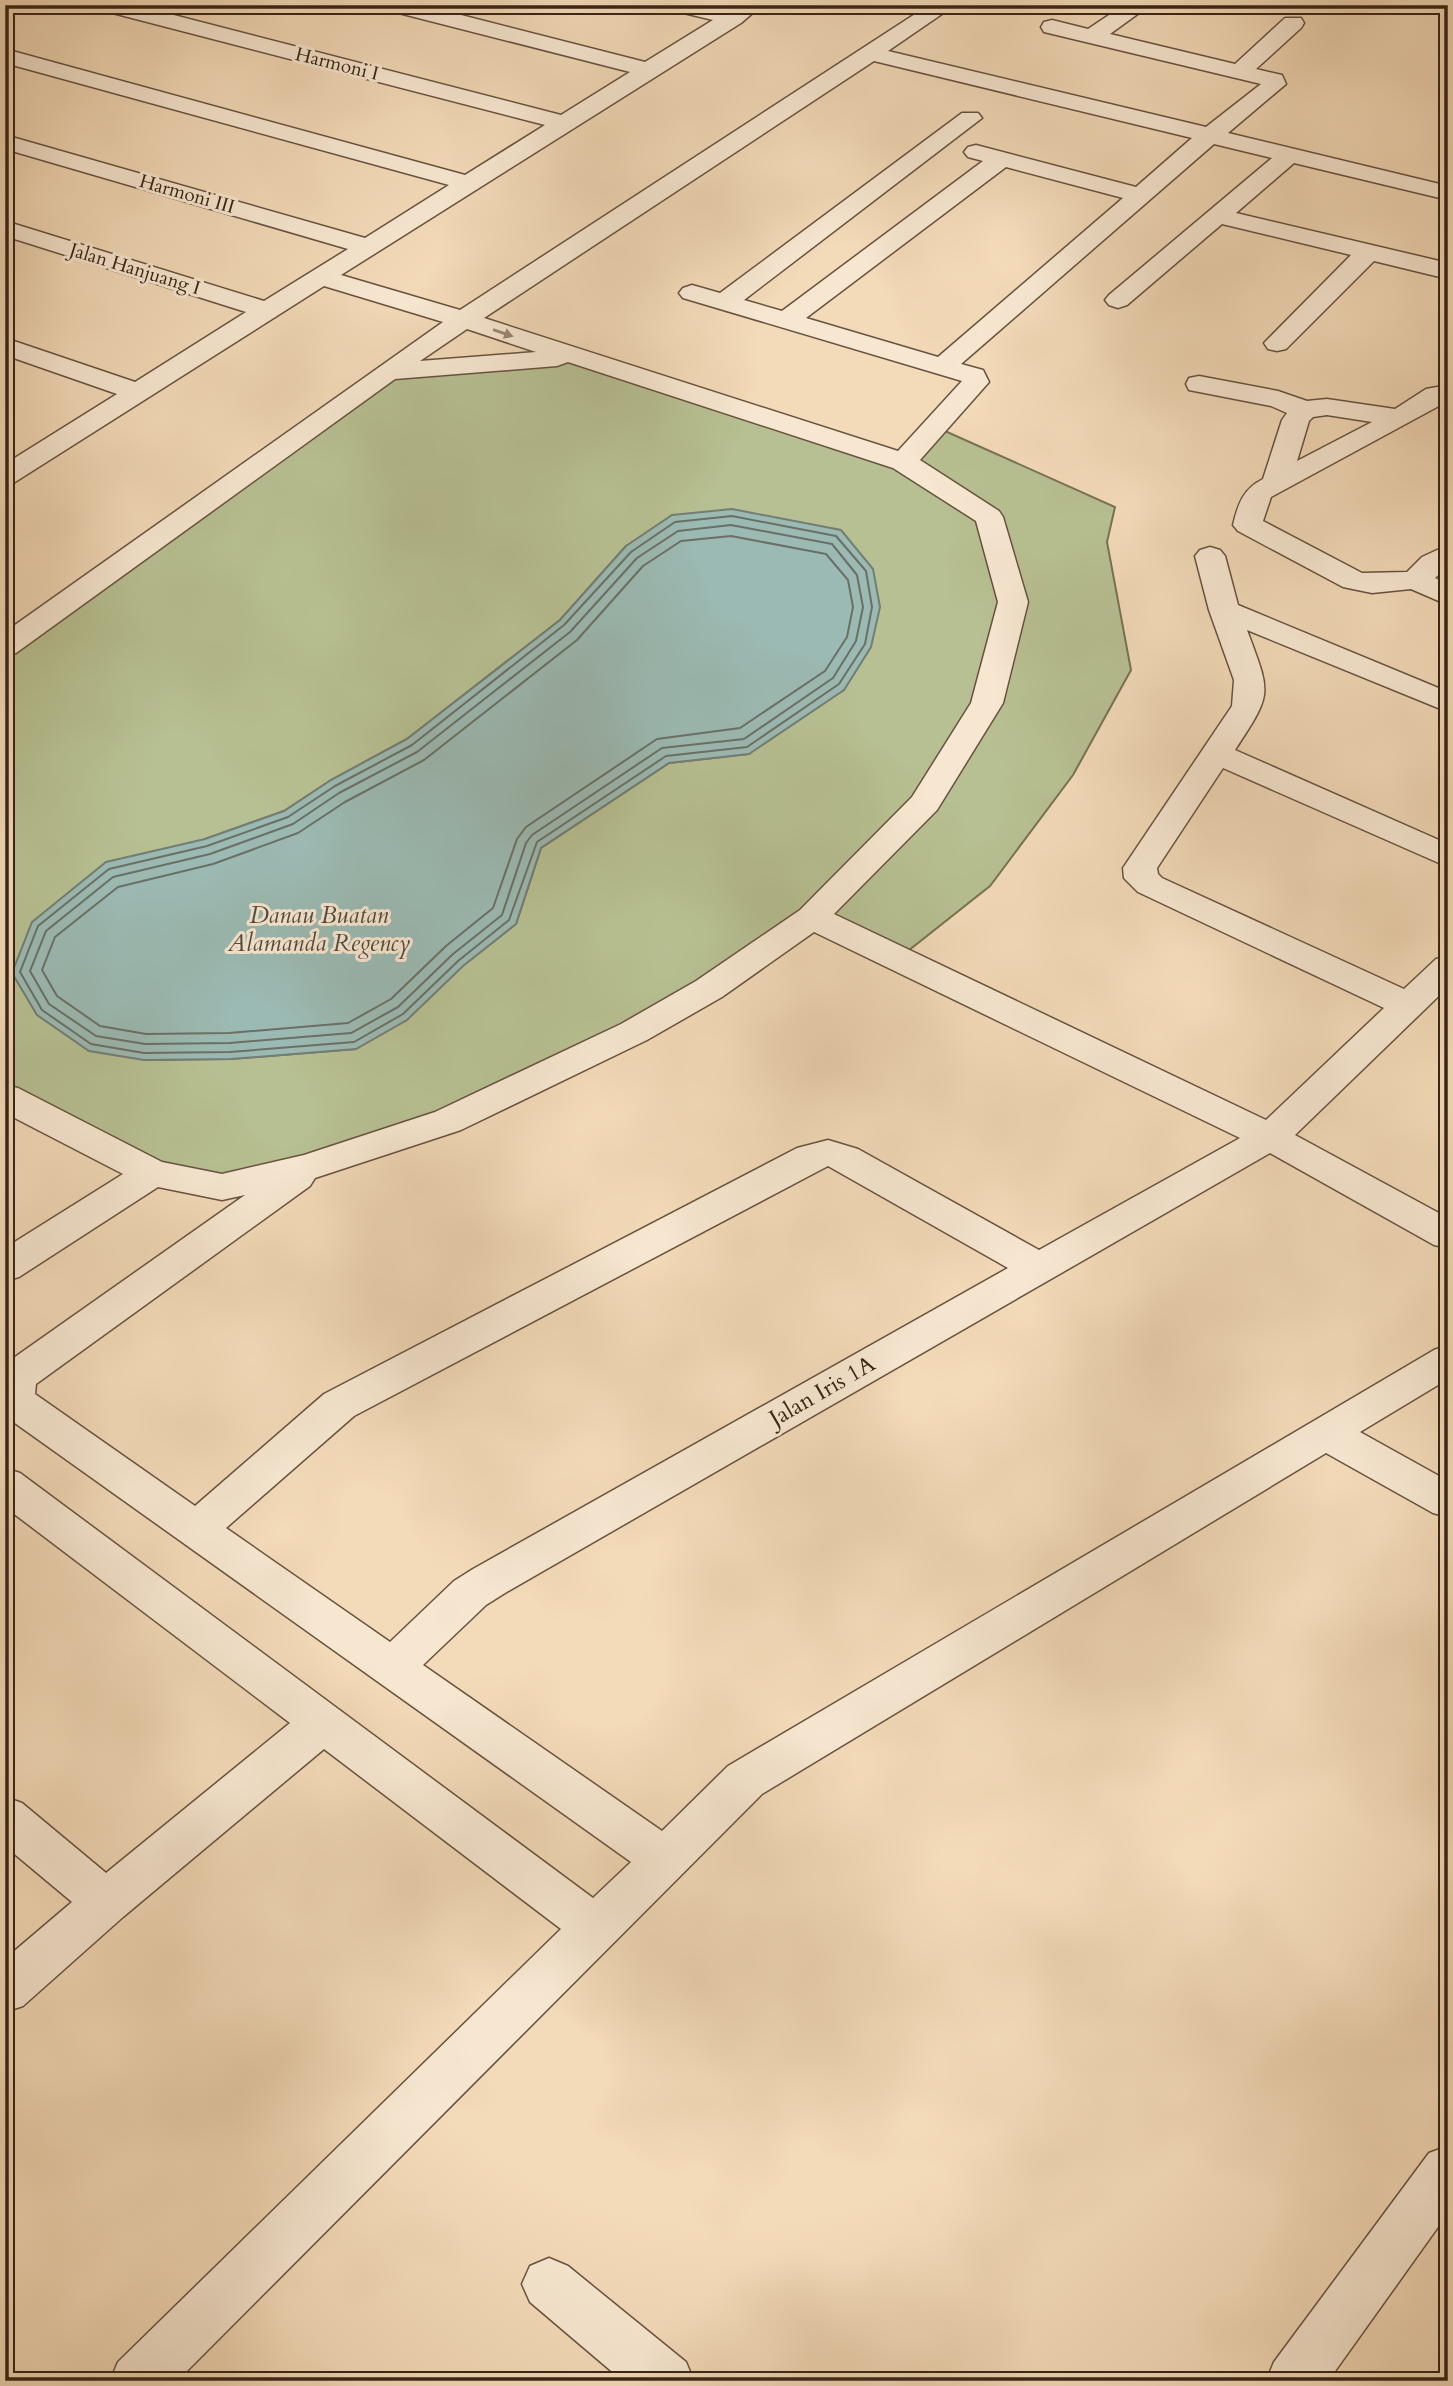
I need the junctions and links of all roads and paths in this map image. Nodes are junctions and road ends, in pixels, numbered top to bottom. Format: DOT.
graph roads {
  1 [pos="109,5"];
  2 [pos="395,5"];
  3 [pos="679,5"];
  4 [pos="944,5"];
  5 [pos="1139,5"];
  6 [pos="742,12"];
  7 [pos="1293,23"];
  8 [pos="1052,27"];
  9 [pos="1091,37"];
  10 [pos="872,54"];
  11 [pos="5,56"];
  12 [pos="649,70"];
  13 [pos="1240,72"];
  14 [pos="970,118"];
  15 [pos="564,123"];
  16 [pos="1208,137"];
  17 [pos="5,142"];
  18 [pos="939,142"];
  19 [pos="1288,156"];
  20 [pos="1001,159"];
  21 [pos="468,183"];
  22 [pos="1448,193"];
  23 [pos="1140,195"];
  24 [pos="1218,216"];
  25 [pos="5,228"];
  26 [pos="369,247"];
  27 [pos="1369,251"];
  28 [pos="1448,271"];
  29 [pos="316,279"];
  30 [pos="692,293"];
  31 [pos="1118,300"];
  32 [pos="725,302"];
  33 [pos="265,310"];
  34 [pos="786,321"];
  35 [pos="458,322"];
  36 [pos="1277,344"];
  37 [pos="5,346"];
  38 [pos="573,357"];
  39 [pos="942,367"];
  40 [pos="389,371"];
  41 [pos="1199,384"];
  42 [pos="138,392"];
  43 [pos="1448,393"];
  44 [pos="1304,410"];
  45 [pos="1400,418"];
  46 [pos="903,462"];
  47 [pos="9,469"];
  48 [pos="1276,482"];
  49 [pos="1448,554"];
  50 [pos="1210,556"];
  51 [pos="1416,580"];
  52 [pos="1448,596"];
  53 [pos="1224,610"];
  54 [pos="5,646"];
  55 [pos="1448,703"];
  56 [pos="1216,753"];
  57 [pos="1448,857"];
  58 [pos="812,916"];
  59 [pos="1448,967"];
  60 [pos="1408,1006"];
  61 [pos="5,1097"];
  62 [pos="1270,1137"];
  63 [pos="311,1166"];
  64 [pos="152,1173"];
  65 [pos="1448,1235"];
  66 [pos="5,1267"];
  67 [pos="1039,1268"];
  68 [pos="1448,1360"];
  69 [pos="1326,1433"];
  70 [pos="5,1484"];
  71 [pos="1448,1501"];
  72 [pos="195,1530"];
  73 [pos="391,1668"];
  74 [pos="324,1722"];
  75 [pos="5,1817"];
  76 [pos="664,1859"];
  77 [pos="106,1902"];
  78 [pos="595,1927"];
  79 [pos="5,1990"];
  80 [pos="1448,2171"];
  81 [pos="549,2284"];
  82 [pos="138,2381"];
  83 [pos="666,2381"];
  84 [pos="1294,2381"];
  1 -- 15 [label="street, Harmoni I"];
  2 -- 12 [label="street"];
  3 -- 6 [label="street"];
  4 -- 10 [label="street"];
  5 -- 9 [label="street"];
  6 -- 12 [label="street"];
  7 -- 13 [label="street"];
  8 -- 9 [label="street"];
  9 -- 13 [label="street"];
  10 -- 16 [label="street"];
  10 -- 35 [label="street"];
  11 -- 21 [label="street"];
  12 -- 15 [label="street"];
  13 -- 16 [label="street"];
  14 -- 18 [label="street"];
  15 -- 21 [label="street"];
  16 -- 19 [label="street"];
  16 -- 23 [label="street"];
  17 -- 26 [label="street, Harmoni III"];
  18 -- 20 [label="street"];
  18 -- 32 [label="street"];
  19 -- 22 [label="street"];
  19 -- 24 [label="street"];
  20 -- 23 [label="street"];
  20 -- 34 [label="street"];
  21 -- 26 [label="street"];
  23 -- 39 [label="street"];
  24 -- 27 [label="street"];
  24 -- 31 [label="street"];
  25 -- 33 [label="street, Jalan Hanjuang I"];
  26 -- 29 [label="street"];
  27 -- 28 [label="street"];
  27 -- 36 [label="street"];
  29 -- 33 [label="street"];
  29 -- 35 [label="street"];
  30 -- 32 [label="street"];
  32 -- 34 [label="street"];
  33 -- 42 [label="street"];
  34 -- 39 [label="street"];
  35 -- 38 [label="street, one-way"];
  35 -- 40 [label="street"];
  37 -- 42 [label="street"];
  38 -- 40 [label="street"];
  38 -- 46 [label="street"];
  39 -- 46 [label="street"];
  40 -- 54 [label="street"];
  41 -- 44 [label="street"];
  42 -- 47 [label="street"];
  43 -- 45 [label="street"];
  44 -- 45 [label="street"];
  44 -- 48 [label="street"];
  45 -- 48 [label="street"];
  46 -- 58 [label="street"];
  48 -- 51 [label="street"];
  49 -- 51 [label="street"];
  50 -- 53 [label="street"];
  51 -- 52 [label="street"];
  53 -- 55 [label="street"];
  53 -- 56 [label="street"];
  56 -- 57 [label="street"];
  56 -- 60 [label="street"];
  58 -- 62 [label="street"];
  58 -- 63 [label="street"];
  59 -- 60 [label="street, Jalan Iris 1A"];
  60 -- 62 [label="street, Jalan Iris 1A"];
  61 -- 64 [label="street"];
  62 -- 65 [label="street"];
  62 -- 67 [label="street, Jalan Iris 1A"];
  63 -- 64 [label="street"];
  63 -- 72 [label="street"];
  64 -- 66 [label="street"];
  67 -- 72 [label="street"];
  67 -- 73 [label="street, Jalan Iris 1A"];
  68 -- 69 [label="street"];
  69 -- 71 [label="street"];
  69 -- 76 [label="street"];
  70 -- 74 [label="street"];
  72 -- 73 [label="street"];
  73 -- 76 [label="street"];
  74 -- 77 [label="street"];
  74 -- 78 [label="street"];
  75 -- 77 [label="street"];
  76 -- 78 [label="street"];
  77 -- 79 [label="street"];
  78 -- 82 [label="street"];
  80 -- 84 [label="street"];
  81 -- 83 [label="street"];
}
